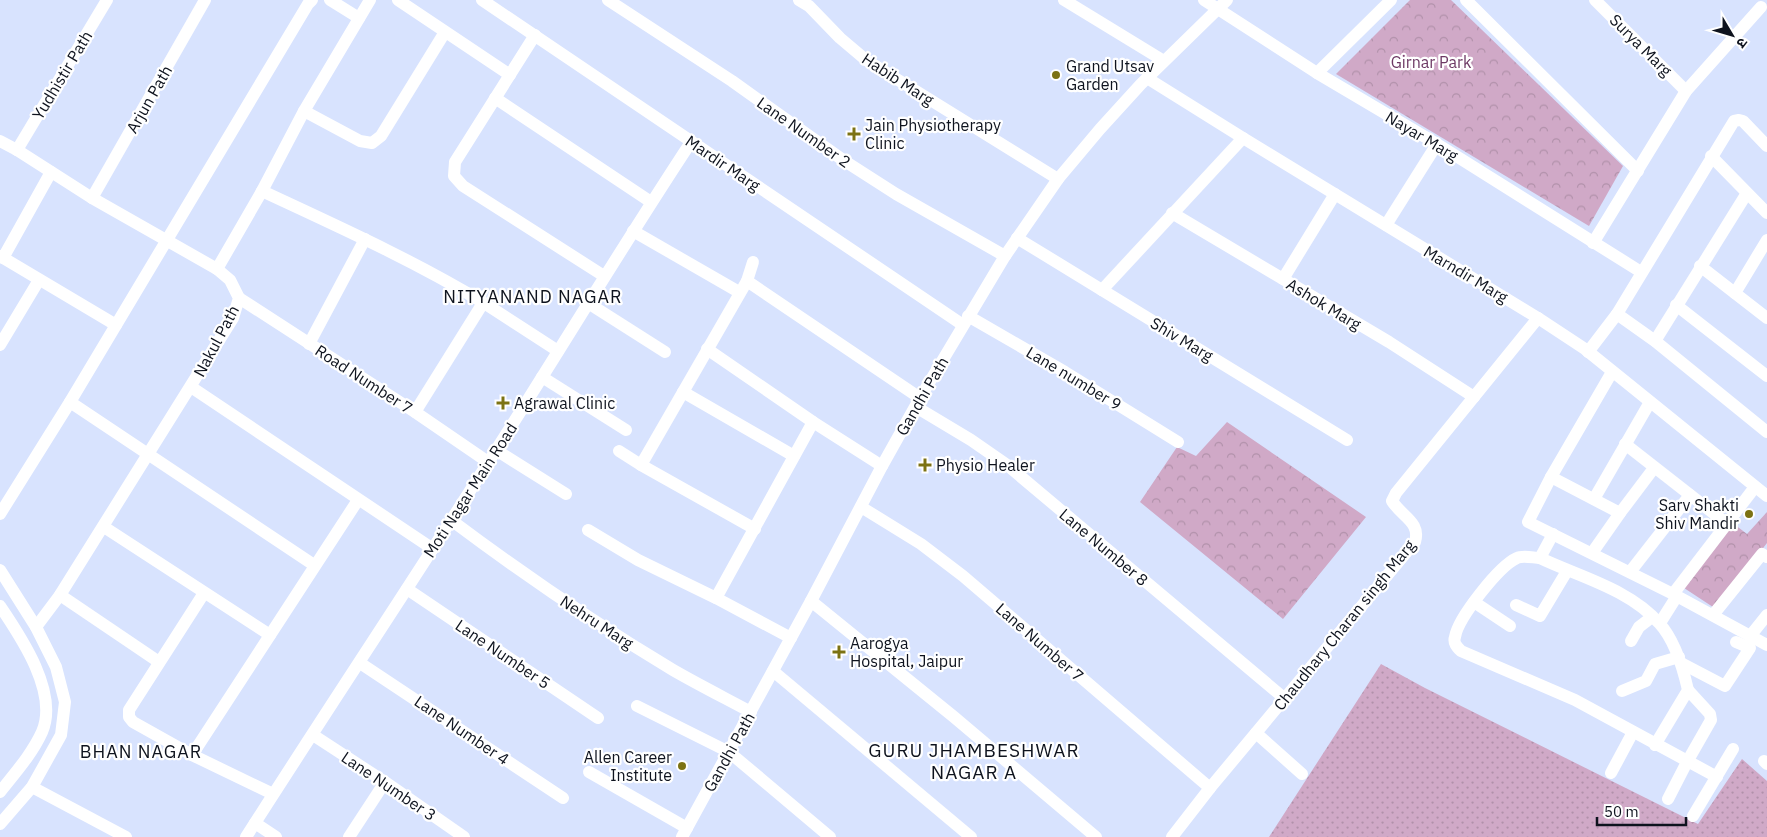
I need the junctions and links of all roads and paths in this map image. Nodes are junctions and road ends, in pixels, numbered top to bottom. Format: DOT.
graph roads {
  1 [pos="107,0"];
  2 [pos="205,0"];
  3 [pos="312,0"];
  4 [pos="330,0"];
  5 [pos="370,0"];
  6 [pos="398,0"];
  7 [pos="482,0"];
  8 [pos="608,0"];
  9 [pos="1064,0"];
  10 [pos="1204,0"];
  11 [pos="1227,0"];
  12 [pos="1391,0"];
  13 [pos="1466,0"];
  14 [pos="1595,0"];
  15 [pos="807,2"];
  16 [pos="1761,7"];
  17 [pos="1218,9"];
  18 [pos="359,18"];
  19 [pos="445,32"];
  20 [pos="535,35"];
  21 [pos="1164,62"];
  22 [pos="1317,73"];
  23 [pos="510,75"];
  24 [pos="1147,78"];
  25 [pos="1686,91"];
  26 [pos="495,98"];
  27 [pos="304,111"];
  28 [pos="1243,138"];
  29 [pos="0,141"];
  30 [pos="692,142"];
  31 [pos="1437,144"];
  32 [pos="1767,146"];
  33 [pos="17,150"];
  34 [pos="1711,156"];
  35 [pos="1638,170"];
  36 [pos="51,172"];
  37 [pos="1058,179"];
  38 [pos="262,191"];
  39 [pos="1746,193"];
  40 [pos="1335,194"];
  41 [pos="92,198"];
  42 [pos="651,202"];
  43 [pos="1767,213"];
  44 [pos="1172,214"];
  45 [pos="1386,225"];
  46 [pos="633,231"];
  47 [pos="1017,238"];
  48 [pos="365,240"];
  49 [pos="1767,240"];
  50 [pos="166,241"];
  51 [pos="1593,242"];
  52 [pos="1005,256"];
  53 [pos="1,257"];
  54 [pos="753,262"];
  55 [pos="1700,266"];
  56 [pos="217,269"];
  57 [pos="1641,272"];
  58 [pos="604,276"];
  59 [pos="1283,279"];
  60 [pos="39,280"];
  61 [pos="747,281"];
  62 [pos="1102,290"];
  63 [pos="739,292"];
  64 [pos="1735,293"];
  65 [pos="239,298"];
  66 [pos="483,303"];
  67 [pos="588,303"];
  68 [pos="1676,305"];
  69 [pos="1617,314"];
  70 [pos="1538,318"];
  71 [pos="1767,318"];
  72 [pos="966,320"];
  73 [pos="116,325"];
  74 [pos="1655,341"];
  75 [pos="309,344"];
  76 [pos="0,345"];
  77 [pos="707,349"];
  78 [pos="558,351"];
  79 [pos="665,352"];
  80 [pos="1588,352"];
  81 [pos="1612,372"];
  82 [pos="1767,376"];
  83 [pos="542,377"];
  84 [pos="190,388"];
  85 [pos="683,392"];
  86 [pos="1474,397"];
  87 [pos="70,402"];
  88 [pos="918,402"];
  89 [pos="1650,402"];
  90 [pos="415,412"];
  91 [pos="813,422"];
  92 [pos="626,430"];
  93 [pos="1766,430"];
  94 [pos="1347,440"];
  95 [pos="1178,442"];
  96 [pos="1625,444"];
  97 [pos="496,450"];
  98 [pos="619,451"];
  99 [pos="148,455"];
  100 [pos="794,456"];
  101 [pos="488,462"];
  102 [pos="641,465"];
  103 [pos="882,466"];
  104 [pos="1654,468"];
  105 [pos="1551,477"];
  106 [pos="1755,487"];
  107 [pos="566,494"];
  108 [pos="1690,495"];
  109 [pos="1767,495"];
  110 [pos="1594,499"];
  111 [pos="358,500"];
  112 [pos="861,506"];
  113 [pos="1620,513"];
  114 [pos="0,514"];
  115 [pos="451,520"];
  116 [pos="1726,524"];
  117 [pos="104,527"];
  118 [pos="755,529"];
  119 [pos="588,530"];
  120 [pos="1553,534"];
  121 [pos="432,549"];
  122 [pos="1592,553"];
  123 [pos="1767,557"];
  124 [pos="1540,558"];
  125 [pos="314,565"];
  126 [pos="0,570"];
  127 [pos="1567,570"];
  128 [pos="1630,572"];
  129 [pos="407,589"];
  130 [pos="204,593"];
  131 [pos="1675,595"];
  132 [pos="60,596"];
  133 [pos="716,598"];
  134 [pos="811,601"];
  135 [pos="1474,602"];
  136 [pos="1516,605"];
  137 [pos="0,606"];
  138 [pos="1713,615"];
  139 [pos="1767,615"];
  140 [pos="1656,620"];
  141 [pos="1510,626"];
  142 [pos="36,627"];
  143 [pos="270,635"];
  144 [pos="1751,635"];
  145 [pos="791,638"];
  146 [pos="1631,641"];
  147 [pos="1736,642"];
  148 [pos="1767,645"];
  149 [pos="1680,660"];
  150 [pos="159,662"];
  151 [pos="360,662"];
  152 [pos="773,671"];
  153 [pos="1688,690"];
  154 [pos="1622,692"];
  155 [pos="1284,698"];
  156 [pos="637,706"];
  157 [pos="751,712"];
  158 [pos="598,718"];
  159 [pos="1633,732"];
  160 [pos="1256,733"];
  161 [pos="313,735"];
  162 [pos="1655,745"];
  163 [pos="1733,749"];
  164 [pos="729,752"];
  165 [pos="192,755"];
  166 [pos="1687,762"];
  167 [pos="589,772"];
  168 [pos="1611,773"];
  169 [pos="1302,774"];
  170 [pos="1717,777"];
  171 [pos="385,782"];
  172 [pos="32,787"];
  173 [pos="1210,788"];
  174 [pos="0,792"];
  175 [pos="273,794"];
  176 [pos="563,798"];
  177 [pos="1668,799"];
  178 [pos="1693,816"];
  179 [pos="255,823"];
  180 [pos="0,824"];
  181 [pos="684,835"];
  182 [pos="126,837"];
  183 [pos="246,837"];
  184 [pos="276,837"];
  185 [pos="349,837"];
  186 [pos="464,837"];
  187 [pos="830,837"];
  188 [pos="972,837"];
  189 [pos="1096,837"];
  190 [pos="1172,837"];
  1 -- 33 [label="street, Yudhistir Path"];
  2 -- 41 [label="street, Arjun Path"];
  3 -- 50 [label="street"];
  4 -- 18 [label="street"];
  5 -- 18 [label="street"];
  6 -- 19 [label="street"];
  7 -- 20 [label="street, Mardir Marg"];
  8 -- 52 [label="street, Lane Number 2"];
  9 -- 21 [label="street"];
  10 -- 17 [label="street, Nayar Marg"];
  11 -- 17 [label="street, Gandhi Path"];
  12 -- 22 [label="street"];
  13 -- 35 [label="street"];
  14 -- 25 [label="street, Surya Marg"];
  15 -- 37 [label="street, Habib Marg"];
  16 -- 25 [label="street"];
  17 -- 21 [label="street, Gandhi Path"];
  17 -- 22 [label="street, Nayar Marg"];
  18 -- 27 [label="street"];
  19 -- 23 [label="street"];
  19 -- 27 [label="street"];
  20 -- 23 [label="street"];
  20 -- 30 [label="street, Mardir Marg"];
  21 -- 24 [label="street, Gandhi Path"];
  22 -- 31 [label="street, Nayar Marg"];
  23 -- 26 [label="street"];
  24 -- 28 [label="street, Marndir Marg"];
  24 -- 37 [label="street, Gandhi Path"];
  25 -- 35 [label="street"];
  26 -- 42 [label="street"];
  26 -- 58 [label="street"];
  27 -- 38 [label="street"];
  28 -- 40 [label="street, Marndir Marg"];
  28 -- 44 [label="street"];
  29 -- 33 [label="street, Nakul Path"];
  30 -- 42 [label="street, Moti Nagar Main Road"];
  30 -- 72 [label="street, Mardir Marg"];
  31 -- 45 [label="street"];
  31 -- 51 [label="street, Nayar Marg"];
  32 -- 34 [label="street"];
  33 -- 36 [label="street, Nakul Path"];
  34 -- 39 [label="street"];
  34 -- 57 [label="street"];
  35 -- 51 [label="street"];
  36 -- 41 [label="street, Nakul Path"];
  36 -- 53 [label="street"];
  37 -- 47 [label="street, Gandhi Path"];
  38 -- 48 [label="street"];
  38 -- 56 [label="street"];
  39 -- 43 [label="street"];
  39 -- 55 [label="street"];
  40 -- 45 [label="street, Marndir Marg"];
  40 -- 59 [label="street"];
  41 -- 50 [label="street, Nakul Path"];
  42 -- 46 [label="street, Moti Nagar Main Road"];
  44 -- 59 [label="street, Ashok Marg"];
  44 -- 62 [label="street"];
  45 -- 70 [label="street, Marndir Marg"];
  46 -- 58 [label="street, Moti Nagar Main Road"];
  46 -- 63 [label="street"];
  47 -- 52 [label="street, Gandhi Path"];
  47 -- 62 [label="street, Shiv Marg"];
  48 -- 66 [label="street"];
  48 -- 75 [label="street"];
  49 -- 64 [label="street"];
  50 -- 56 [label="street, Nakul Path"];
  50 -- 73 [label="street"];
  51 -- 57 [label="street, Nayar Marg"];
  52 -- 72 [label="street, Gandhi Path"];
  53 -- 60 [label="street"];
  54 -- 61 [label="street"];
  55 -- 64 [label="street"];
  55 -- 68 [label="street"];
  56 -- 65 [label="street, Nakul Path"];
  57 -- 69 [label="street"];
  58 -- 67 [label="street, Moti Nagar Main Road"];
  59 -- 86 [label="street, Ashok Marg"];
  60 -- 73 [label="street"];
  60 -- 76 [label="street"];
  61 -- 63 [label="street"];
  61 -- 88 [label="street, Lane Number 8"];
  62 -- 94 [label="street, Shiv Marg"];
  63 -- 77 [label="street"];
  64 -- 71 [label="street"];
  65 -- 75 [label="street, Road Number 7"];
  65 -- 84 [label="street, Nakul Path"];
  66 -- 78 [label="street"];
  66 -- 90 [label="street"];
  67 -- 78 [label="street, Moti Nagar Main Road"];
  67 -- 79 [label="street"];
  68 -- 74 [label="street"];
  68 -- 82 [label="street"];
  69 -- 74 [label="street"];
  69 -- 80 [label="street"];
  70 -- 80 [label="street, Marndir Marg"];
  70 -- 86 [label="street, Chaudhary Charan singh Marg"];
  72 -- 88 [label="street, Gandhi Path"];
  72 -- 95 [label="street, Lane number 9"];
  73 -- 87 [label="street"];
  74 -- 93 [label="street"];
  75 -- 90 [label="street, Road Number 7"];
  77 -- 85 [label="street"];
  77 -- 91 [label="street"];
  78 -- 83 [label="street, Moti Nagar Main Road"];
  80 -- 81 [label="street, Marndir Marg"];
  81 -- 89 [label="street, Marndir Marg"];
  81 -- 105 [label="street"];
  83 -- 92 [label="street"];
  83 -- 97 [label="street, Moti Nagar Main Road"];
  84 -- 99 [label="street, Nakul Path"];
  84 -- 111 [label="street"];
  85 -- 100 [label="street"];
  85 -- 102 [label="street"];
  86 -- 155 [label="street, Chaudhary Charan singh Marg"];
  87 -- 99 [label="street"];
  87 -- 114 [label="street"];
  88 -- 103 [label="street, Gandhi Path"];
  88 -- 155 [label="street, Lane Number 8"];
  89 -- 96 [label="street"];
  89 -- 106 [label="street, Marndir Marg"];
  90 -- 101 [label="street, Road Number 7"];
  91 -- 100 [label="street"];
  91 -- 103 [label="street"];
  96 -- 104 [label="street"];
  96 -- 110 [label="street"];
  97 -- 101 [label="street, Moti Nagar Main Road"];
  97 -- 107 [label="street"];
  98 -- 102 [label="street"];
  99 -- 117 [label="street, Nakul Path"];
  99 -- 125 [label="street"];
  100 -- 118 [label="street"];
  101 -- 115 [label="street, Moti Nagar Main Road"];
  102 -- 118 [label="street"];
  103 -- 112 [label="street, Gandhi Path"];
  104 -- 108 [label="street"];
  104 -- 113 [label="street"];
  105 -- 110 [label="street"];
  105 -- 120 [label="street"];
  106 -- 109 [label="street, Marndir Marg"];
  106 -- 116 [label="street"];
  108 -- 116 [label="street"];
  108 -- 128 [label="street"];
  110 -- 113 [label="street"];
  111 -- 121 [label="street"];
  111 -- 125 [label="street"];
  112 -- 134 [label="street, Gandhi Path"];
  112 -- 173 [label="street, Lane Number 7"];
  113 -- 122 [label="street"];
  115 -- 121 [label="street, Moti Nagar Main Road"];
  115 -- 157 [label="street, Nehru Marg"];
  116 -- 131 [label="street"];
  117 -- 130 [label="street"];
  117 -- 132 [label="street, Nakul Path"];
  118 -- 133 [label="street"];
  119 -- 133 [label="street"];
  120 -- 122 [label="street"];
  120 -- 124 [label="street"];
  121 -- 129 [label="street, Moti Nagar Main Road"];
  122 -- 128 [label="street"];
  123 -- 138 [label="street"];
  124 -- 127 [label="street"];
  124 -- 135 [label="street"];
  125 -- 143 [label="street"];
  126 -- 142 [label="street"];
  127 -- 136 [label="street"];
  127 -- 140 [label="street"];
  128 -- 131 [label="street"];
  129 -- 151 [label="street, Moti Nagar Main Road"];
  129 -- 158 [label="street, Lane Number 5"];
  130 -- 143 [label="street"];
  130 -- 150 [label="street"];
  131 -- 138 [label="street"];
  131 -- 140 [label="street"];
  132 -- 142 [label="street, Nakul Path"];
  132 -- 150 [label="street"];
  133 -- 145 [label="street"];
  134 -- 145 [label="street, Gandhi Path"];
  134 -- 189 [label="street"];
  135 -- 141 [label="street"];
  135 -- 159 [label="street"];
  137 -- 174 [label="street"];
  138 -- 144 [label="street"];
  139 -- 144 [label="street"];
  140 -- 146 [label="street"];
  140 -- 149 [label="street"];
  142 -- 172 [label="street"];
  143 -- 165 [label="street"];
  144 -- 148 [label="street"];
  145 -- 152 [label="street, Gandhi Path"];
  147 -- 149 [label="street"];
  149 -- 153 [label="street"];
  149 -- 154 [label="street"];
  150 -- 165 [label="street"];
  151 -- 161 [label="street, Moti Nagar Main Road"];
  151 -- 176 [label="street, Lane Number 4"];
  152 -- 157 [label="street, Gandhi Path"];
  152 -- 188 [label="street"];
  153 -- 162 [label="street"];
  153 -- 166 [label="street"];
  155 -- 160 [label="street, Chaudhary Charan singh Marg"];
  156 -- 164 [label="street"];
  157 -- 164 [label="street, Gandhi Path"];
  159 -- 162 [label="street"];
  159 -- 168 [label="street"];
  160 -- 169 [label="street"];
  160 -- 173 [label="street, Chaudhary Charan singh Marg"];
  161 -- 171 [label="street, Lane Number 3"];
  161 -- 175 [label="street, Moti Nagar Main Road"];
  162 -- 166 [label="street"];
  163 -- 170 [label="street"];
  164 -- 181 [label="street, Gandhi Path"];
  164 -- 187 [label="street"];
  165 -- 175 [label="street"];
  166 -- 170 [label="street"];
  166 -- 177 [label="street"];
  167 -- 181 [label="street"];
  170 -- 178 [label="street"];
  171 -- 185 [label="street"];
  171 -- 186 [label="street, Lane Number 3"];
  172 -- 180 [label="street"];
  172 -- 182 [label="street"];
  173 -- 190 [label="street, Chaudhary Charan singh Marg"];
  175 -- 179 [label="street, Moti Nagar Main Road"];
  179 -- 183 [label="street, Moti Nagar Main Road"];
  179 -- 184 [label="street"];
}
